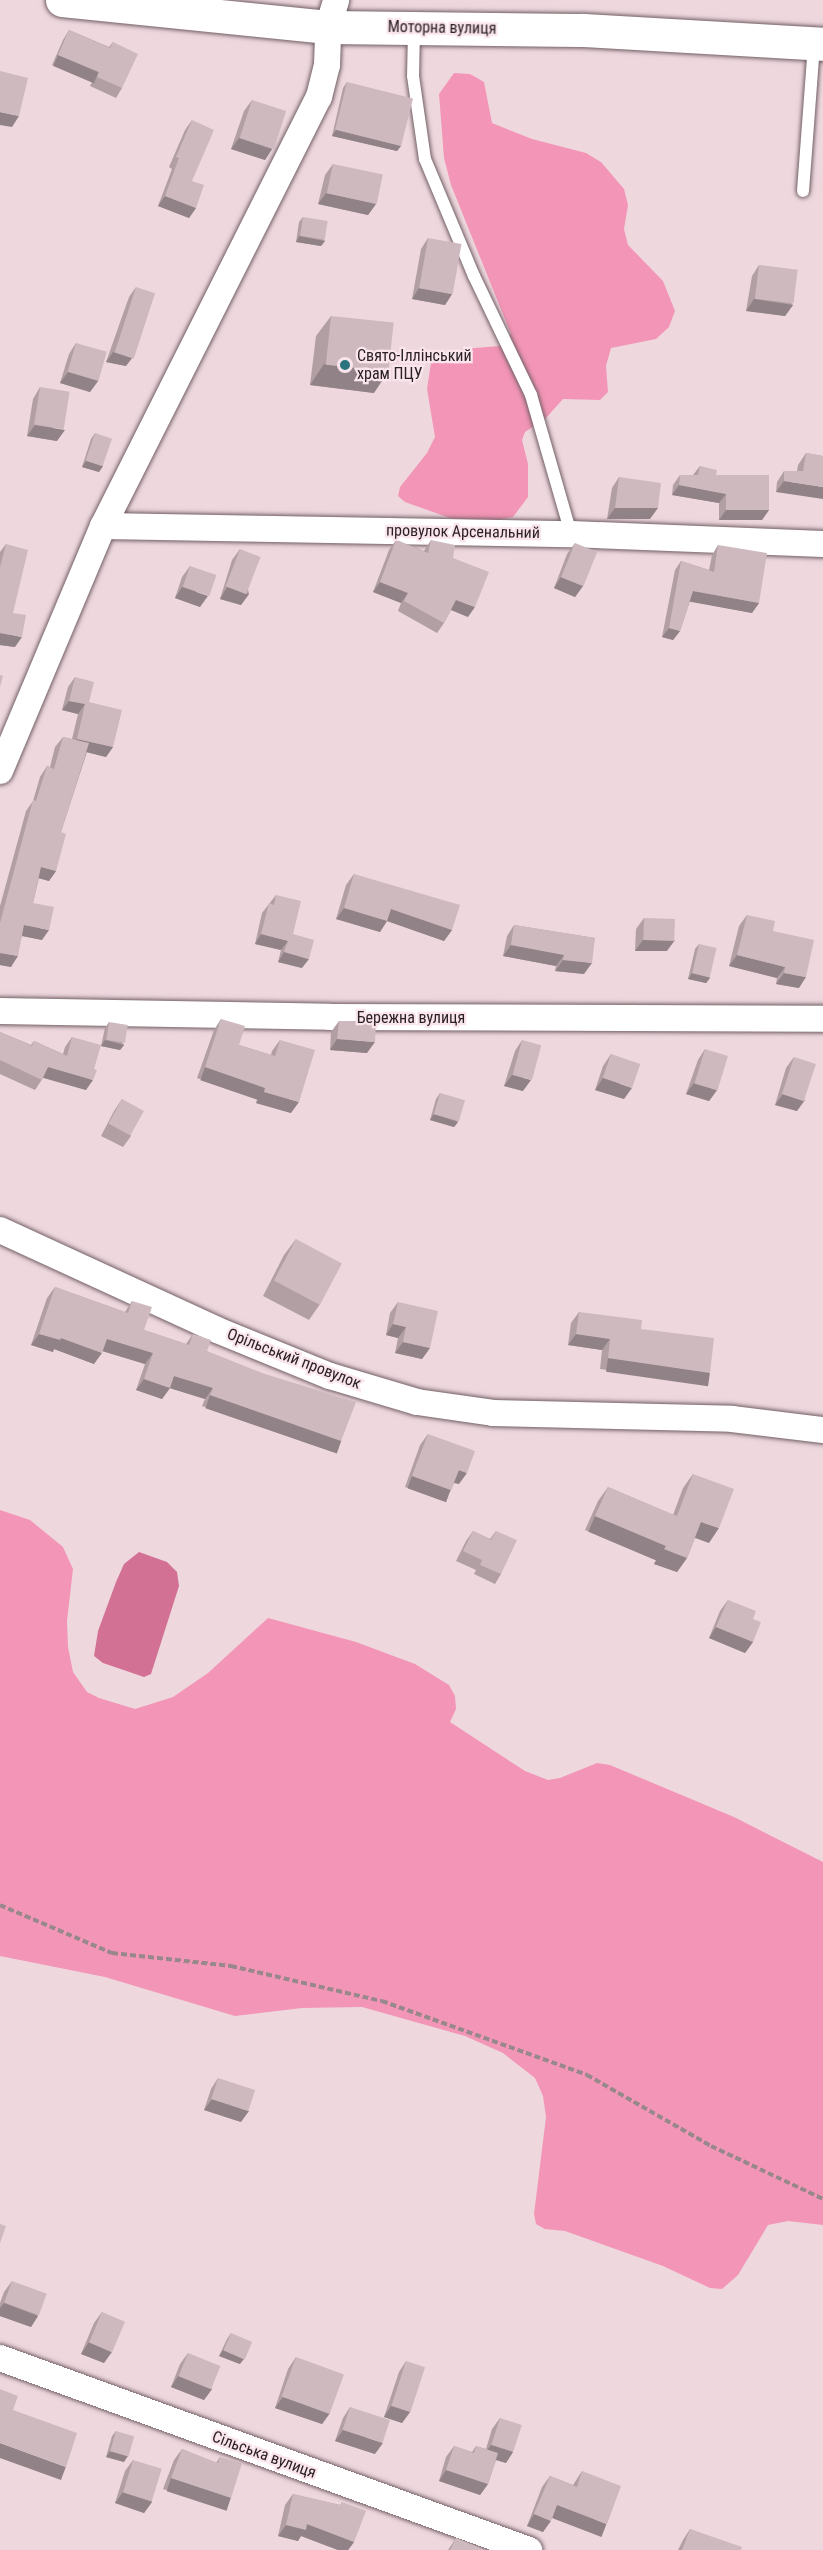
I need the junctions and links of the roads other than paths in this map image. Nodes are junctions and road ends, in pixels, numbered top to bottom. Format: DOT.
graph roads {
  1 [pos="62,0"];
  2 [pos="332,13"];
  3 [pos="414,28"];
  4 [pos="819,44"];
  5 [pos="803,191"];
  6 [pos="103,526"];
  7 [pos="571,534"];
  8 [pos="823,544"];
  9 [pos="0,771"];
  10 [pos="0,1011"];
  11 [pos="823,1019"];
  12 [pos="0,1230"];
  13 [pos="823,1430"];
  14 [pos="0,2358"];
  15 [pos="529,2550"];
  1 -- 2 [label="street, Моторна вулиця"];
  2 -- 3 [label="street, Моторна вулиця"];
  2 -- 6 [label="street"];
  3 -- 4 [label="street, Моторна вулиця"];
  3 -- 7 [label="lane"];
  4 -- 5 [label="lane"];
  6 -- 7 [label="street, провулок Арсенальний"];
  6 -- 9 [label="street"];
  7 -- 8 [label="street, провулок Арсенальний"];
  10 -- 11 [label="street, Бережна вулиця"];
  12 -- 13 [label="street, Орільський провулок"];
  14 -- 15 [label="street, Сільська вулиця"];
}
